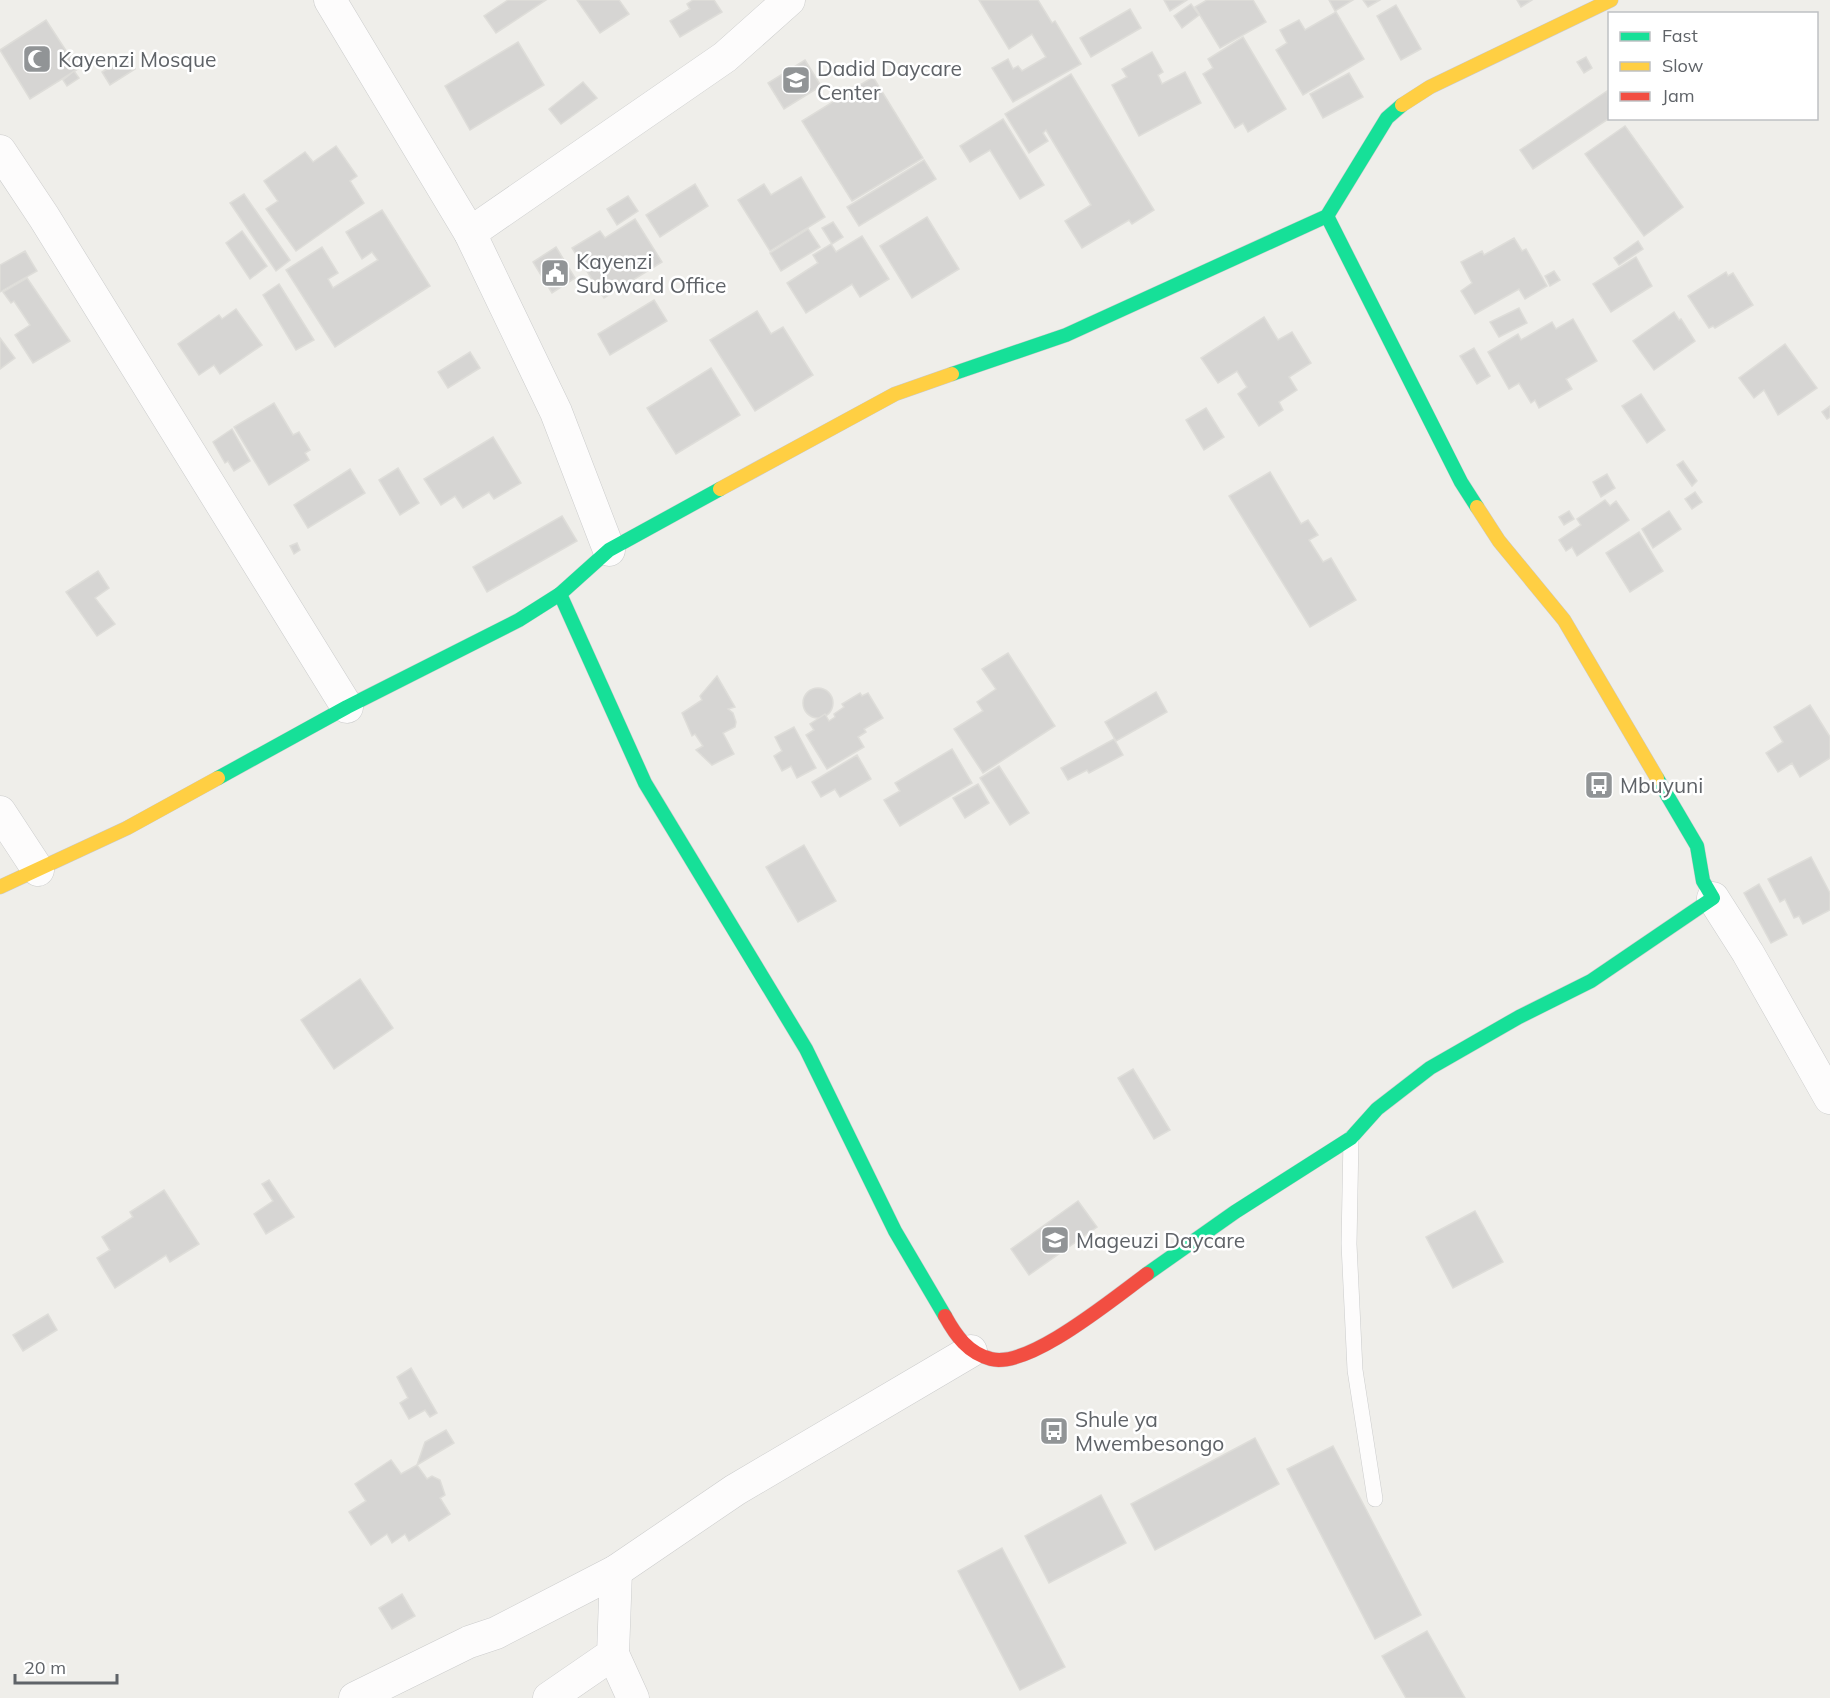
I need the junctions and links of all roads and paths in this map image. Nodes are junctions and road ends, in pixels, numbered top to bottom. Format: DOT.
graph roads {
  1 [pos="330,0"];
  2 [pos="1611,0"];
  3 [pos="786,1"];
  4 [pos="0,151"];
  5 [pos="1327,216"];
  6 [pos="470,233"];
  7 [pos="609,549"];
  8 [pos="560,594"];
  9 [pos="347,707"];
  10 [pos="0,812"];
  11 [pos="38,870"];
  12 [pos="0,886"];
  13 [pos="1713,898"];
  14 [pos="1830,1098"];
  15 [pos="1351,1138"];
  16 [pos="971,1351"];
  17 [pos="1375,1499"];
  18 [pos="616,1571"];
  19 [pos="613,1654"];
  20 [pos="357,1698"];
  21 [pos="549,1698"];
  22 [pos="633,1698"];
  1 -- 6 [label="street"];
  2 -- 5 [label="street"];
  3 -- 6 [label="street"];
  4 -- 9 [label="street"];
  5 -- 7 [label="street"];
  5 -- 13 [label="street"];
  6 -- 7 [label="street"];
  7 -- 8 [label="street"];
  8 -- 9 [label="street"];
  8 -- 16 [label="street"];
  9 -- 11 [label="street"];
  10 -- 11 [label="street"];
  11 -- 12 [label="street"];
  13 -- 14 [label="street"];
  13 -- 15 [label="street"];
  15 -- 16 [label="street"];
  15 -- 17 [label="lane"];
  16 -- 18 [label="street"];
  18 -- 19 [label="street"];
  18 -- 20 [label="street"];
  19 -- 21 [label="street"];
  19 -- 22 [label="street"];
}
